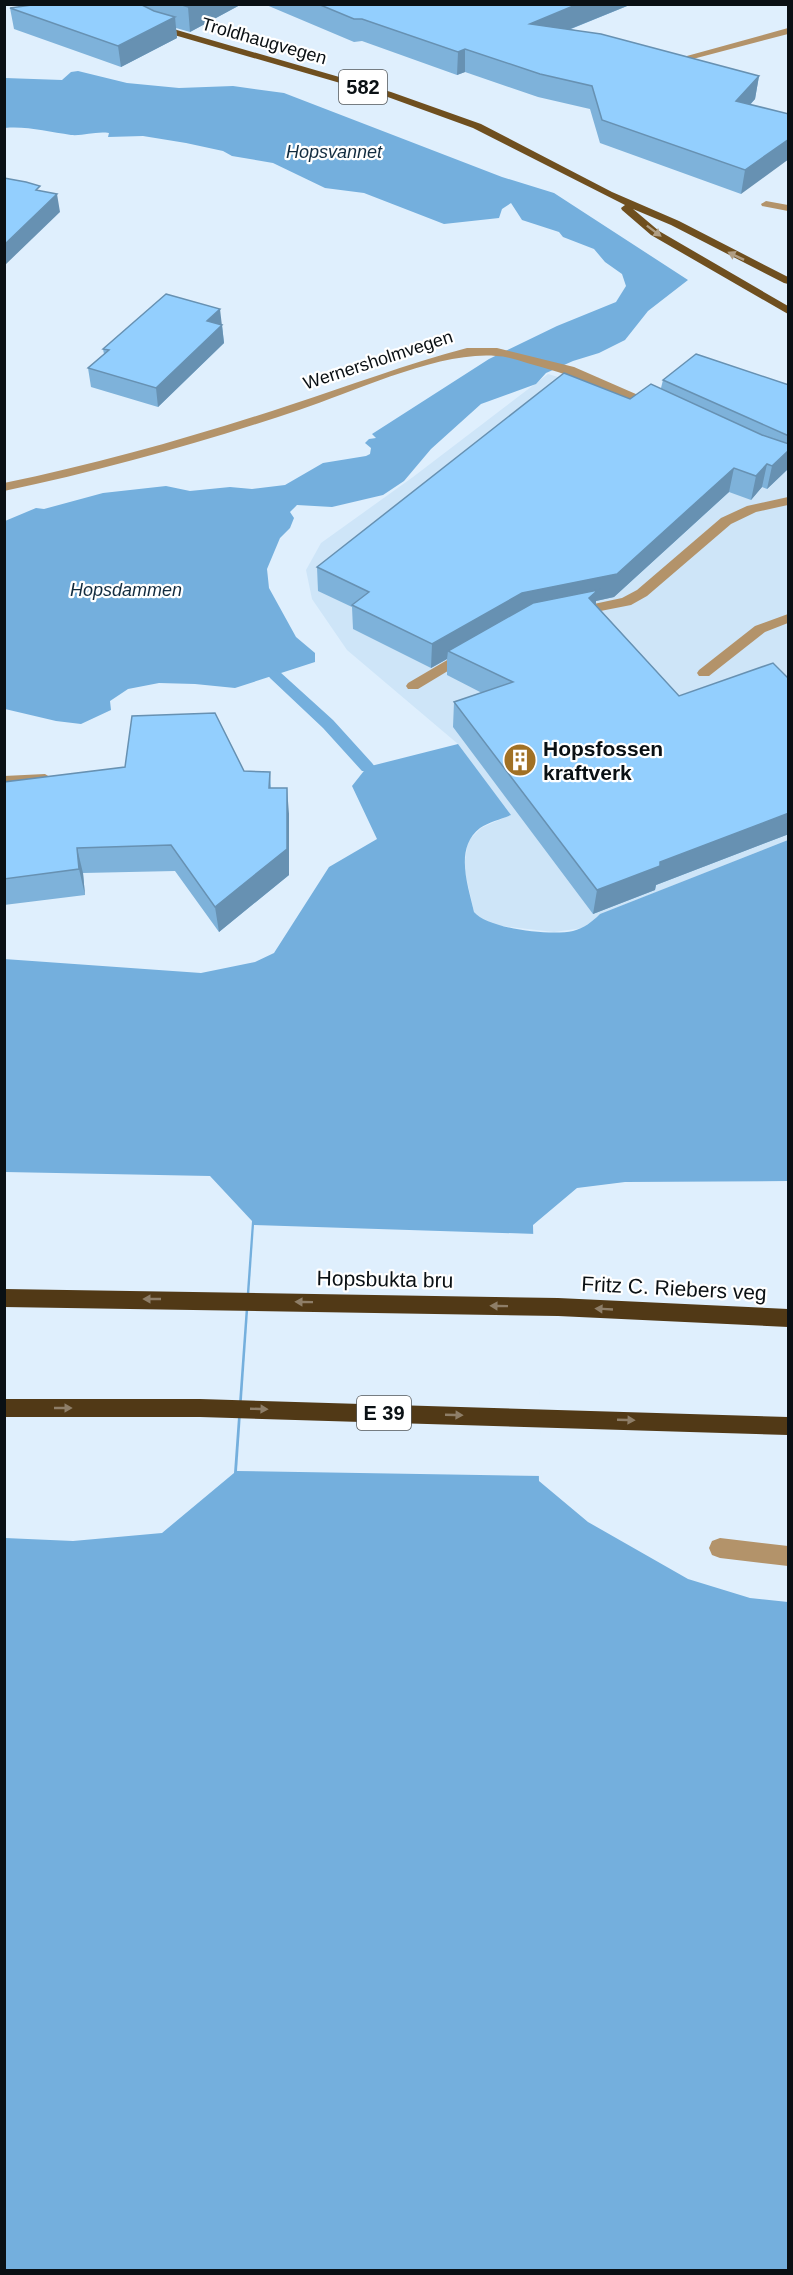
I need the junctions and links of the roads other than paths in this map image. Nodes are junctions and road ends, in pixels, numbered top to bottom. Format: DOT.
graph roads {
  1 [pos="108,4"];
  2 [pos="789,31"];
  3 [pos="670,62"];
  4 [pos="608,194"];
  5 [pos="766,204"];
  6 [pos="789,208"];
  7 [pos="789,281"];
  8 [pos="789,311"];
  9 [pos="662,409"];
  10 [pos="4,487"];
  11 [pos="789,501"];
  12 [pos="564,614"];
  13 [pos="789,618"];
  14 [pos="477,648"];
  15 [pos="704,673"];
  16 [pos="413,686"];
  17 [pos="58,778"];
  18 [pos="4,781"];
  19 [pos="4,1298"];
  20 [pos="789,1305"];
  21 [pos="558,1307"];
  22 [pos="651,1312"];
  23 [pos="789,1318"];
  24 [pos="4,1408"];
  25 [pos="789,1426"];
  26 [pos="720,1548"];
  27 [pos="789,1556"];
  1 -- 4 [label="main road, Troldhaugvegen / 582"];
  2 -- 3 [label="street"];
  7 -- 4 [label="main road, Troldhaugvegen / 582, one-way"];
  4 -- 8 [label="main road, Troldhaugvegen / 582, one-way"];
  5 -- 6 [label="street"];
  9 -- 10 [label="street, Wernersholmvegen"];
  11 -- 12 [label="street"];
  13 -- 15 [label="street"];
  14 -- 16 [label="street"];
  17 -- 18 [label="street"];
  21 -- 19 [label="highway, Hopsbukta bru, one-way"];
  20 -- 22 [label="highway"];
  22 -- 21 [label="highway, Fritz C. Riebers veg, one-way"];
  22 -- 23 [label="highway, Fritz C. Riebers veg"];
  24 -- 25 [label="highway, E 39, one-way"];
  26 -- 27 [label="street"];
}
